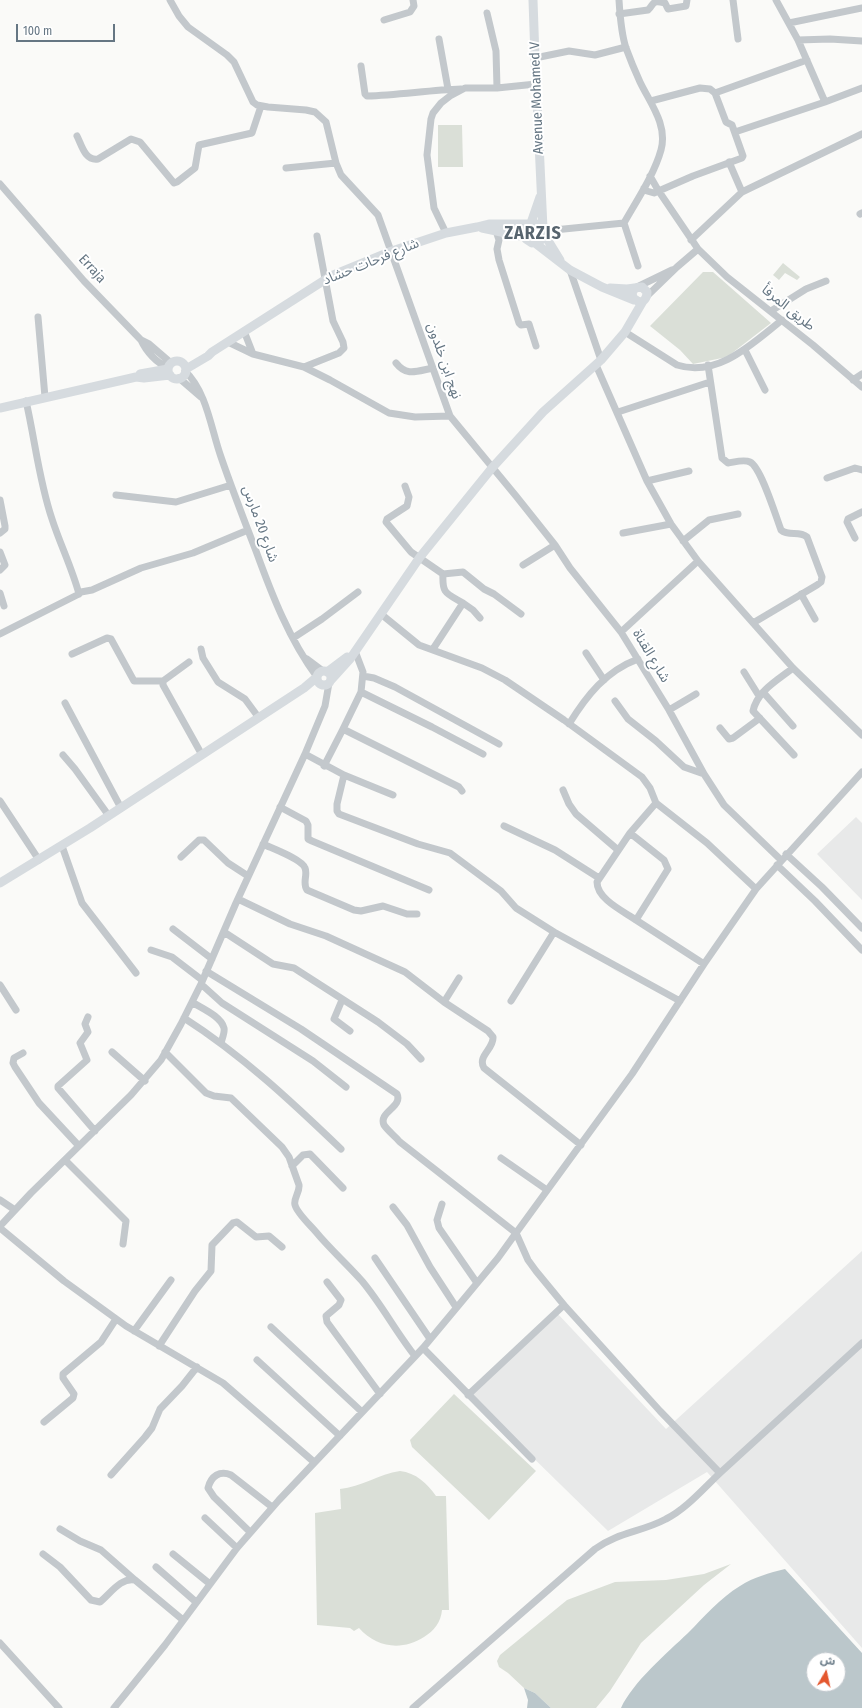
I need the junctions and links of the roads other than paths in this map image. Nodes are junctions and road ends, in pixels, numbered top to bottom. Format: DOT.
graph roads {
  1 [pos="170,0"];
  2 [pos="414,0"];
  3 [pos="534,0"];
  4 [pos="619,0"];
  5 [pos="687,0"];
  6 [pos="733,0"];
  7 [pos="776,0"];
  8 [pos="862,8"];
  9 [pos="487,13"];
  10 [pos="619,14"];
  11 [pos="384,20"];
  12 [pos="789,23"];
  13 [pos="738,38"];
  14 [pos="439,39"];
  15 [pos="798,40"];
  16 [pos="862,41"];
  17 [pos="626,47"];
  18 [pos="534,58"];
  19 [pos="806,60"];
  20 [pos="361,66"];
  21 [pos="536,84"];
  22 [pos="497,88"];
  23 [pos="862,88"];
  24 [pos="448,89"];
  25 [pos="461,89"];
  26 [pos="715,93"];
  27 [pos="651,101"];
  28 [pos="825,102"];
  29 [pos="260,106"];
  30 [pos="735,132"];
  31 [pos="862,134"];
  32 [pos="77,136"];
  33 [pos="729,162"];
  34 [pos="336,163"];
  35 [pos="286,168"];
  36 [pos="650,176"];
  37 [pos="0,184"];
  38 [pos="644,188"];
  39 [pos="658,190"];
  40 [pos="742,192"];
  41 [pos="540,195"];
  42 [pos="624,223"];
  43 [pos="530,224"];
  44 [pos="477,226"];
  45 [pos="496,231"];
  46 [pos="544,231"];
  47 [pos="446,233"];
  48 [pos="318,236"];
  49 [pos="525,237"];
  50 [pos="691,240"];
  51 [pos="535,243"];
  52 [pos="698,249"];
  53 [pos="392,251"];
  54 [pos="638,266"];
  55 [pos="567,267"];
  56 [pos="677,267"];
  57 [pos="324,280"];
  58 [pos="826,281"];
  59 [pos="602,287"];
  60 [pos="636,288"];
  61 [pos="640,300"];
  62 [pos="771,312"];
  63 [pos="38,317"];
  64 [pos="782,320"];
  65 [pos="244,331"];
  66 [pos="625,332"];
  67 [pos="228,342"];
  68 [pos="536,346"];
  69 [pos="745,350"];
  70 [pos="253,354"];
  71 [pos="396,363"];
  72 [pos="599,363"];
  73 [pos="708,365"];
  74 [pos="304,367"];
  75 [pos="185,368"];
  76 [pos="433,368"];
  77 [pos="171,370"];
  78 [pos="862,374"];
  79 [pos="853,380"];
  80 [pos="710,382"];
  81 [pos="862,387"];
  82 [pos="765,390"];
  83 [pos="45,397"];
  84 [pos="203,398"];
  85 [pos="26,401"];
  86 [pos="0,408"];
  87 [pos="618,412"];
  88 [pos="450,416"];
  89 [pos="492,468"];
  90 [pos="862,470"];
  91 [pos="689,471"];
  92 [pos="827,478"];
  93 [pos="648,481"];
  94 [pos="231,485"];
  95 [pos="405,486"];
  96 [pos="116,495"];
  97 [pos="0,500"];
  98 [pos="862,512"];
  99 [pos="738,514"];
  100 [pos="671,524"];
  101 [pos="248,530"];
  102 [pos="0,533"];
  103 [pos="623,533"];
  104 [pos="855,538"];
  105 [pos="683,541"];
  106 [pos="555,545"];
  107 [pos="0,552"];
  108 [pos="420,557"];
  109 [pos="698,561"];
  110 [pos="523,564"];
  111 [pos="0,570"];
  112 [pos="443,574"];
  113 [pos="358,592"];
  114 [pos="0,593"];
  115 [pos="79,594"];
  116 [pos="801,594"];
  117 [pos="463,603"];
  118 [pos="4,606"];
  119 [pos="381,614"];
  120 [pos="520,614"];
  121 [pos="480,618"];
  122 [pos="815,619"];
  123 [pos="753,624"];
  124 [pos="621,632"];
  125 [pos="0,634"];
  126 [pos="293,638"];
  127 [pos="200,649"];
  128 [pos="433,649"];
  129 [pos="354,652"];
  130 [pos="586,653"];
  131 [pos="72,654"];
  132 [pos="638,659"];
  133 [pos="189,662"];
  134 [pos="793,668"];
  135 [pos="744,672"];
  136 [pos="363,676"];
  137 [pos="323,678"];
  138 [pos="604,680"];
  139 [pos="163,681"];
  140 [pos="361,692"];
  141 [pos="696,694"];
  142 [pos="761,694"];
  143 [pos="615,701"];
  144 [pos="65,703"];
  145 [pos="669,710"];
  146 [pos="259,718"];
  147 [pos="760,718"];
  148 [pos="568,724"];
  149 [pos="793,726"];
  150 [pos="720,728"];
  151 [pos="343,729"];
  152 [pos="862,735"];
  153 [pos="500,744"];
  154 [pos="305,754"];
  155 [pos="483,754"];
  156 [pos="63,755"];
  157 [pos="202,755"];
  158 [pos="794,755"];
  159 [pos="324,766"];
  160 [pos="862,772"];
  161 [pos="704,774"];
  162 [pos="344,775"];
  163 [pos="563,790"];
  164 [pos="462,791"];
  165 [pos="393,795"];
  166 [pos="0,801"];
  167 [pos="656,803"];
  168 [pos="280,807"];
  169 [pos="121,808"];
  170 [pos="109,816"];
  171 [pos="504,826"];
  172 [pos="630,833"];
  173 [pos="263,844"];
  174 [pos="62,846"];
  175 [pos="618,850"];
  176 [pos="181,857"];
  177 [pos="40,860"];
  178 [pos="781,860"];
  179 [pos="248,876"];
  180 [pos="598,878"];
  181 [pos="0,882"];
  182 [pos="756,889"];
  183 [pos="429,890"];
  184 [pos="238,899"];
  185 [pos="417,914"];
  186 [pos="636,920"];
  187 [pos="862,928"];
  188 [pos="173,929"];
  189 [pos="224,932"];
  190 [pos="554,932"];
  191 [pos="151,950"];
  192 [pos="862,950"];
  193 [pos="212,959"];
  194 [pos="704,964"];
  195 [pos="206,971"];
  196 [pos="136,973"];
  197 [pos="458,978"];
  198 [pos="201,982"];
  199 [pos="1,990"];
  200 [pos="342,1000"];
  201 [pos="512,1001"];
  202 [pos="680,1001"];
  203 [pos="192,1002"];
  204 [pos="444,1002"];
  205 [pos="16,1010"];
  206 [pos="88,1017"];
  207 [pos="184,1018"];
  208 [pos="350,1031"];
  209 [pos="221,1044"];
  210 [pos="112,1052"];
  211 [pos="165,1052"];
  212 [pos="23,1053"];
  213 [pos="421,1059"];
  214 [pos="145,1081"];
  215 [pos="346,1087"];
  216 [pos="95,1131"];
  217 [pos="581,1145"];
  218 [pos="79,1146"];
  219 [pos="341,1149"];
  220 [pos="501,1158"];
  221 [pos="65,1160"];
  222 [pos="292,1166"];
  223 [pos="343,1188"];
  224 [pos="548,1190"];
  225 [pos="0,1200"];
  226 [pos="442,1204"];
  227 [pos="393,1207"];
  228 [pos="15,1210"];
  229 [pos="0,1227"];
  230 [pos="516,1233"];
  231 [pos="122,1244"];
  232 [pos="282,1246"];
  233 [pos="375,1258"];
  234 [pos="171,1280"];
  235 [pos="327,1282"];
  236 [pos="477,1283"];
  237 [pos="564,1305"];
  238 [pos="456,1307"];
  239 [pos="116,1319"];
  240 [pos="272,1327"];
  241 [pos="134,1331"];
  242 [pos="430,1339"];
  243 [pos="862,1343"];
  244 [pos="159,1346"];
  245 [pos="423,1348"];
  246 [pos="416,1356"];
  247 [pos="257,1360"];
  248 [pos="197,1367"];
  249 [pos="380,1394"];
  250 [pos="468,1395"];
  251 [pos="362,1412"];
  252 [pos="44,1422"];
  253 [pos="340,1436"];
  254 [pos="532,1459"];
  255 [pos="314,1462"];
  256 [pos="720,1473"];
  257 [pos="111,1475"];
  258 [pos="272,1507"];
  259 [pos="205,1518"];
  260 [pos="60,1529"];
  261 [pos="250,1532"];
  262 [pos="237,1548"];
  263 [pos="43,1554"];
  264 [pos="173,1554"];
  265 [pos="156,1567"];
  266 [pos="135,1580"];
  267 [pos="210,1584"];
  268 [pos="196,1602"];
  269 [pos="183,1620"];
  270 [pos="0,1643"];
  271 [pos="59,1708"];
  272 [pos="114,1708"];
  273 [pos="413,1708"];
  1 -- 29 [label="street"];
  2 -- 11 [label="street"];
  3 -- 18 [label="main road, Avenue Mohamed V"];
  4 -- 10 [label="street"];
  5 -- 10 [label="street"];
  6 -- 13 [label="street"];
  7 -- 12 [label="street"];
  8 -- 12 [label="street"];
  9 -- 22 [label="street"];
  10 -- 17 [label="street"];
  12 -- 15 [label="street"];
  14 -- 24 [label="street"];
  15 -- 16 [label="street"];
  15 -- 19 [label="street"];
  17 -- 18 [label="street"];
  17 -- 27 [label="street"];
  18 -- 21 [label="main road, Avenue Mohamed V"];
  19 -- 26 [label="street"];
  19 -- 28 [label="street"];
  20 -- 24 [label="street"];
  21 -- 22 [label="street"];
  21 -- 41 [label="main road, Avenue Mohamed V"];
  22 -- 25 [label="street"];
  23 -- 28 [label="street"];
  24 -- 25 [label="street"];
  25 -- 47 [label="street"];
  26 -- 27 [label="street"];
  26 -- 30 [label="street"];
  27 -- 36 [label="street"];
  28 -- 30 [label="street"];
  29 -- 32 [label="street"];
  29 -- 34 [label="street, نهج ابن خلدون"];
  30 -- 33 [label="street"];
  31 -- 40 [label="street"];
  33 -- 39 [label="street"];
  33 -- 40 [label="street"];
  34 -- 35 [label="street"];
  34 -- 53 [label="street, نهج ابن خلدون"];
  36 -- 38 [label="street"];
  36 -- 39 [label="street, طريق المرفأ"];
  37 -- 77 [label="street, Erraja"];
  38 -- 39 [label="street"];
  38 -- 42 [label="street"];
  39 -- 50 [label="street, طريق المرفأ"];
  40 -- 50 [label="street"];
  41 -- 43 [label="main road, Avenue Mohamed V"];
  41 -- 46 [label="main road, Avenue Mohamed V"];
  42 -- 46 [label="street"];
  42 -- 54 [label="street"];
  43 -- 44 [label="main road, شارع فرحات حشاد"];
  43 -- 46 [label="main road"];
  43 -- 49 [label="main road"];
  44 -- 45 [label="main road, شارع فرحات حشاد"];
  44 -- 47 [label="main road, شارع فرحات حشاد"];
  45 -- 49 [label="main road, شارع فرحات حشاد"];
  45 -- 68 [label="street"];
  46 -- 51 [label="main road"];
  46 -- 55 [label="main road"];
  47 -- 53 [label="main road, شارع فرحات حشاد"];
  48 -- 57 [label="street"];
  49 -- 51 [label="main road"];
  50 -- 52 [label="street, طريق المرفأ"];
  51 -- 55 [label="main road"];
  52 -- 56 [label="street"];
  52 -- 62 [label="street, طريق المرفأ"];
  53 -- 57 [label="main road, شارع فرحات حشاد"];
  53 -- 76 [label="street, نهج ابن خلدون"];
  55 -- 59 [label="main road"];
  55 -- 72 [label="street"];
  56 -- 60 [label="street"];
  56 -- 61 [label="street"];
  57 -- 65 [label="main road, شارع فرحات حشاد"];
  57 -- 74 [label="street"];
  58 -- 62 [label="street"];
  59 -- 60 [label="main road"];
  59 -- 61 [label="main road"];
  60 -- 61 [label="main road"];
  60 -- 61 [label="main road"];
  61 -- 66 [label="main road"];
  62 -- 64 [label="street, طريق المرفأ"];
  63 -- 83 [label="street"];
  64 -- 69 [label="street"];
  64 -- 79 [label="street, طريق المرفأ"];
  65 -- 67 [label="main road, شارع فرحات حشاد"];
  65 -- 70 [label="street"];
  66 -- 72 [label="main road"];
  66 -- 73 [label="street"];
  67 -- 70 [label="street"];
  67 -- 75 [label="main road, شارع فرحات حشاد"];
  69 -- 73 [label="street"];
  69 -- 82 [label="street"];
  70 -- 74 [label="street"];
  71 -- 76 [label="street"];
  72 -- 87 [label="street"];
  72 -- 89 [label="main road"];
  73 -- 80 [label="street"];
  74 -- 88 [label="street"];
  75 -- 77 [label="main road, شارع فرحات حشاد"];
  75 -- 77 [label="main road"];
  75 -- 84 [label="street, شارع 20 مارس"];
  76 -- 88 [label="street, نهج ابن خلدون"];
  77 -- 83 [label="main road"];
  77 -- 84 [label="street"];
  78 -- 79 [label="street"];
  79 -- 81 [label="street, طريق المرفأ"];
  80 -- 87 [label="street"];
  80 -- 116 [label="street"];
  83 -- 85 [label="main road"];
  84 -- 94 [label="street, شارع 20 مارس"];
  85 -- 86 [label="main road"];
  85 -- 115 [label="street"];
  87 -- 93 [label="street"];
  88 -- 89 [label="street, نهج ابن خلدون"];
  89 -- 106 [label="street, شارع القناة"];
  89 -- 108 [label="main road"];
  90 -- 92 [label="street"];
  91 -- 93 [label="street"];
  93 -- 100 [label="street"];
  94 -- 96 [label="street"];
  94 -- 101 [label="street, شارع 20 مارس"];
  95 -- 108 [label="street"];
  97 -- 102 [label="street"];
  98 -- 104 [label="street"];
  99 -- 105 [label="street"];
  100 -- 103 [label="street"];
  100 -- 105 [label="street"];
  101 -- 115 [label="street"];
  101 -- 126 [label="street, شارع 20 مارس"];
  105 -- 109 [label="street"];
  106 -- 110 [label="street"];
  106 -- 124 [label="street, شارع القناة"];
  107 -- 111 [label="street"];
  108 -- 112 [label="street"];
  108 -- 119 [label="main road"];
  109 -- 123 [label="street"];
  109 -- 124 [label="street"];
  112 -- 117 [label="street"];
  112 -- 120 [label="street"];
  113 -- 126 [label="street"];
  114 -- 118 [label="street"];
  115 -- 125 [label="street"];
  116 -- 122 [label="street"];
  116 -- 123 [label="street"];
  117 -- 121 [label="street"];
  117 -- 128 [label="street"];
  119 -- 128 [label="street"];
  119 -- 129 [label="main road"];
  123 -- 134 [label="street"];
  124 -- 132 [label="street, شارع القناة"];
  126 -- 137 [label="street, شارع 20 مارس"];
  127 -- 146 [label="street"];
  128 -- 148 [label="street"];
  129 -- 136 [label="street"];
  129 -- 137 [label="main road"];
  130 -- 138 [label="street"];
  131 -- 139 [label="street"];
  132 -- 138 [label="street"];
  132 -- 145 [label="street, شارع القناة"];
  133 -- 139 [label="street"];
  134 -- 142 [label="street"];
  134 -- 152 [label="street"];
  135 -- 142 [label="street"];
  136 -- 140 [label="street"];
  136 -- 153 [label="street"];
  137 -- 146 [label="main road"];
  137 -- 154 [label="street"];
  138 -- 148 [label="street"];
  139 -- 157 [label="street"];
  140 -- 151 [label="street"];
  140 -- 155 [label="street"];
  141 -- 145 [label="street"];
  142 -- 147 [label="street"];
  142 -- 149 [label="street"];
  143 -- 161 [label="street"];
  144 -- 169 [label="street"];
  145 -- 161 [label="street, شارع القناة"];
  146 -- 157 [label="main road"];
  147 -- 150 [label="street"];
  147 -- 158 [label="street"];
  148 -- 167 [label="street"];
  151 -- 159 [label="street"];
  151 -- 164 [label="street"];
  154 -- 159 [label="street"];
  154 -- 168 [label="street"];
  156 -- 170 [label="street"];
  157 -- 169 [label="main road"];
  159 -- 162 [label="street"];
  160 -- 178 [label="street"];
  161 -- 178 [label="street, شارع القناة"];
  162 -- 165 [label="street"];
  162 -- 190 [label="street"];
  163 -- 175 [label="street"];
  166 -- 177 [label="street"];
  167 -- 172 [label="street"];
  167 -- 182 [label="street"];
  168 -- 173 [label="street"];
  168 -- 183 [label="street"];
  169 -- 170 [label="main road"];
  170 -- 174 [label="main road"];
  171 -- 180 [label="street"];
  172 -- 175 [label="street"];
  172 -- 186 [label="street"];
  173 -- 179 [label="street"];
  173 -- 185 [label="street"];
  174 -- 177 [label="main road"];
  174 -- 196 [label="street"];
  175 -- 180 [label="street"];
  176 -- 179 [label="street"];
  177 -- 181 [label="main road"];
  178 -- 182 [label="street"];
  178 -- 187 [label="street"];
  178 -- 192 [label="street"];
  179 -- 184 [label="street"];
  180 -- 186 [label="street"];
  182 -- 194 [label="street"];
  184 -- 189 [label="street"];
  184 -- 204 [label="street"];
  186 -- 194 [label="street"];
  188 -- 193 [label="street"];
  189 -- 193 [label="street"];
  189 -- 200 [label="street"];
  190 -- 201 [label="street"];
  190 -- 202 [label="street"];
  191 -- 198 [label="street"];
  193 -- 195 [label="street"];
  194 -- 202 [label="street"];
  195 -- 198 [label="street"];
  195 -- 230 [label="street"];
  197 -- 204 [label="street"];
  198 -- 203 [label="street"];
  198 -- 215 [label="street"];
  199 -- 205 [label="street"];
  200 -- 208 [label="street"];
  200 -- 213 [label="street"];
  202 -- 217 [label="street"];
  203 -- 207 [label="street"];
  203 -- 209 [label="street"];
  204 -- 217 [label="street"];
  206 -- 216 [label="street"];
  207 -- 209 [label="street"];
  207 -- 211 [label="street"];
  209 -- 219 [label="street"];
  210 -- 214 [label="street"];
  211 -- 214 [label="street"];
  211 -- 222 [label="street"];
  212 -- 218 [label="street"];
  214 -- 216 [label="street"];
  216 -- 218 [label="street"];
  217 -- 224 [label="street"];
  218 -- 221 [label="street"];
  220 -- 224 [label="street"];
  221 -- 228 [label="street"];
  221 -- 231 [label="street"];
  222 -- 223 [label="street"];
  222 -- 246 [label="street"];
  224 -- 230 [label="street"];
  225 -- 228 [label="street"];
  226 -- 236 [label="street"];
  227 -- 238 [label="street"];
  228 -- 229 [label="street"];
  229 -- 239 [label="street"];
  230 -- 236 [label="street"];
  230 -- 237 [label="street"];
  232 -- 244 [label="street"];
  233 -- 242 [label="street"];
  234 -- 241 [label="street"];
  235 -- 249 [label="street"];
  236 -- 238 [label="street"];
  237 -- 250 [label="street"];
  237 -- 256 [label="street"];
  238 -- 242 [label="street"];
  239 -- 241 [label="street"];
  239 -- 252 [label="street"];
  240 -- 251 [label="street"];
  241 -- 244 [label="street"];
  242 -- 245 [label="street"];
  243 -- 256 [label="street"];
  244 -- 248 [label="street"];
  245 -- 246 [label="street"];
  245 -- 250 [label="street"];
  246 -- 249 [label="street"];
  247 -- 253 [label="street"];
  248 -- 255 [label="street"];
  248 -- 257 [label="street"];
  249 -- 251 [label="street"];
  250 -- 254 [label="street"];
  251 -- 253 [label="street"];
  253 -- 255 [label="street"];
  255 -- 258 [label="street"];
  256 -- 273 [label="street"];
  258 -- 261 [label="street"];
  258 -- 261 [label="street"];
  259 -- 262 [label="street"];
  260 -- 266 [label="street"];
  261 -- 262 [label="street"];
  262 -- 267 [label="street"];
  263 -- 266 [label="street"];
  264 -- 267 [label="street"];
  265 -- 268 [label="street"];
  266 -- 269 [label="street"];
  267 -- 268 [label="street"];
  268 -- 269 [label="street"];
  269 -- 272 [label="street"];
  270 -- 271 [label="street"];
}
